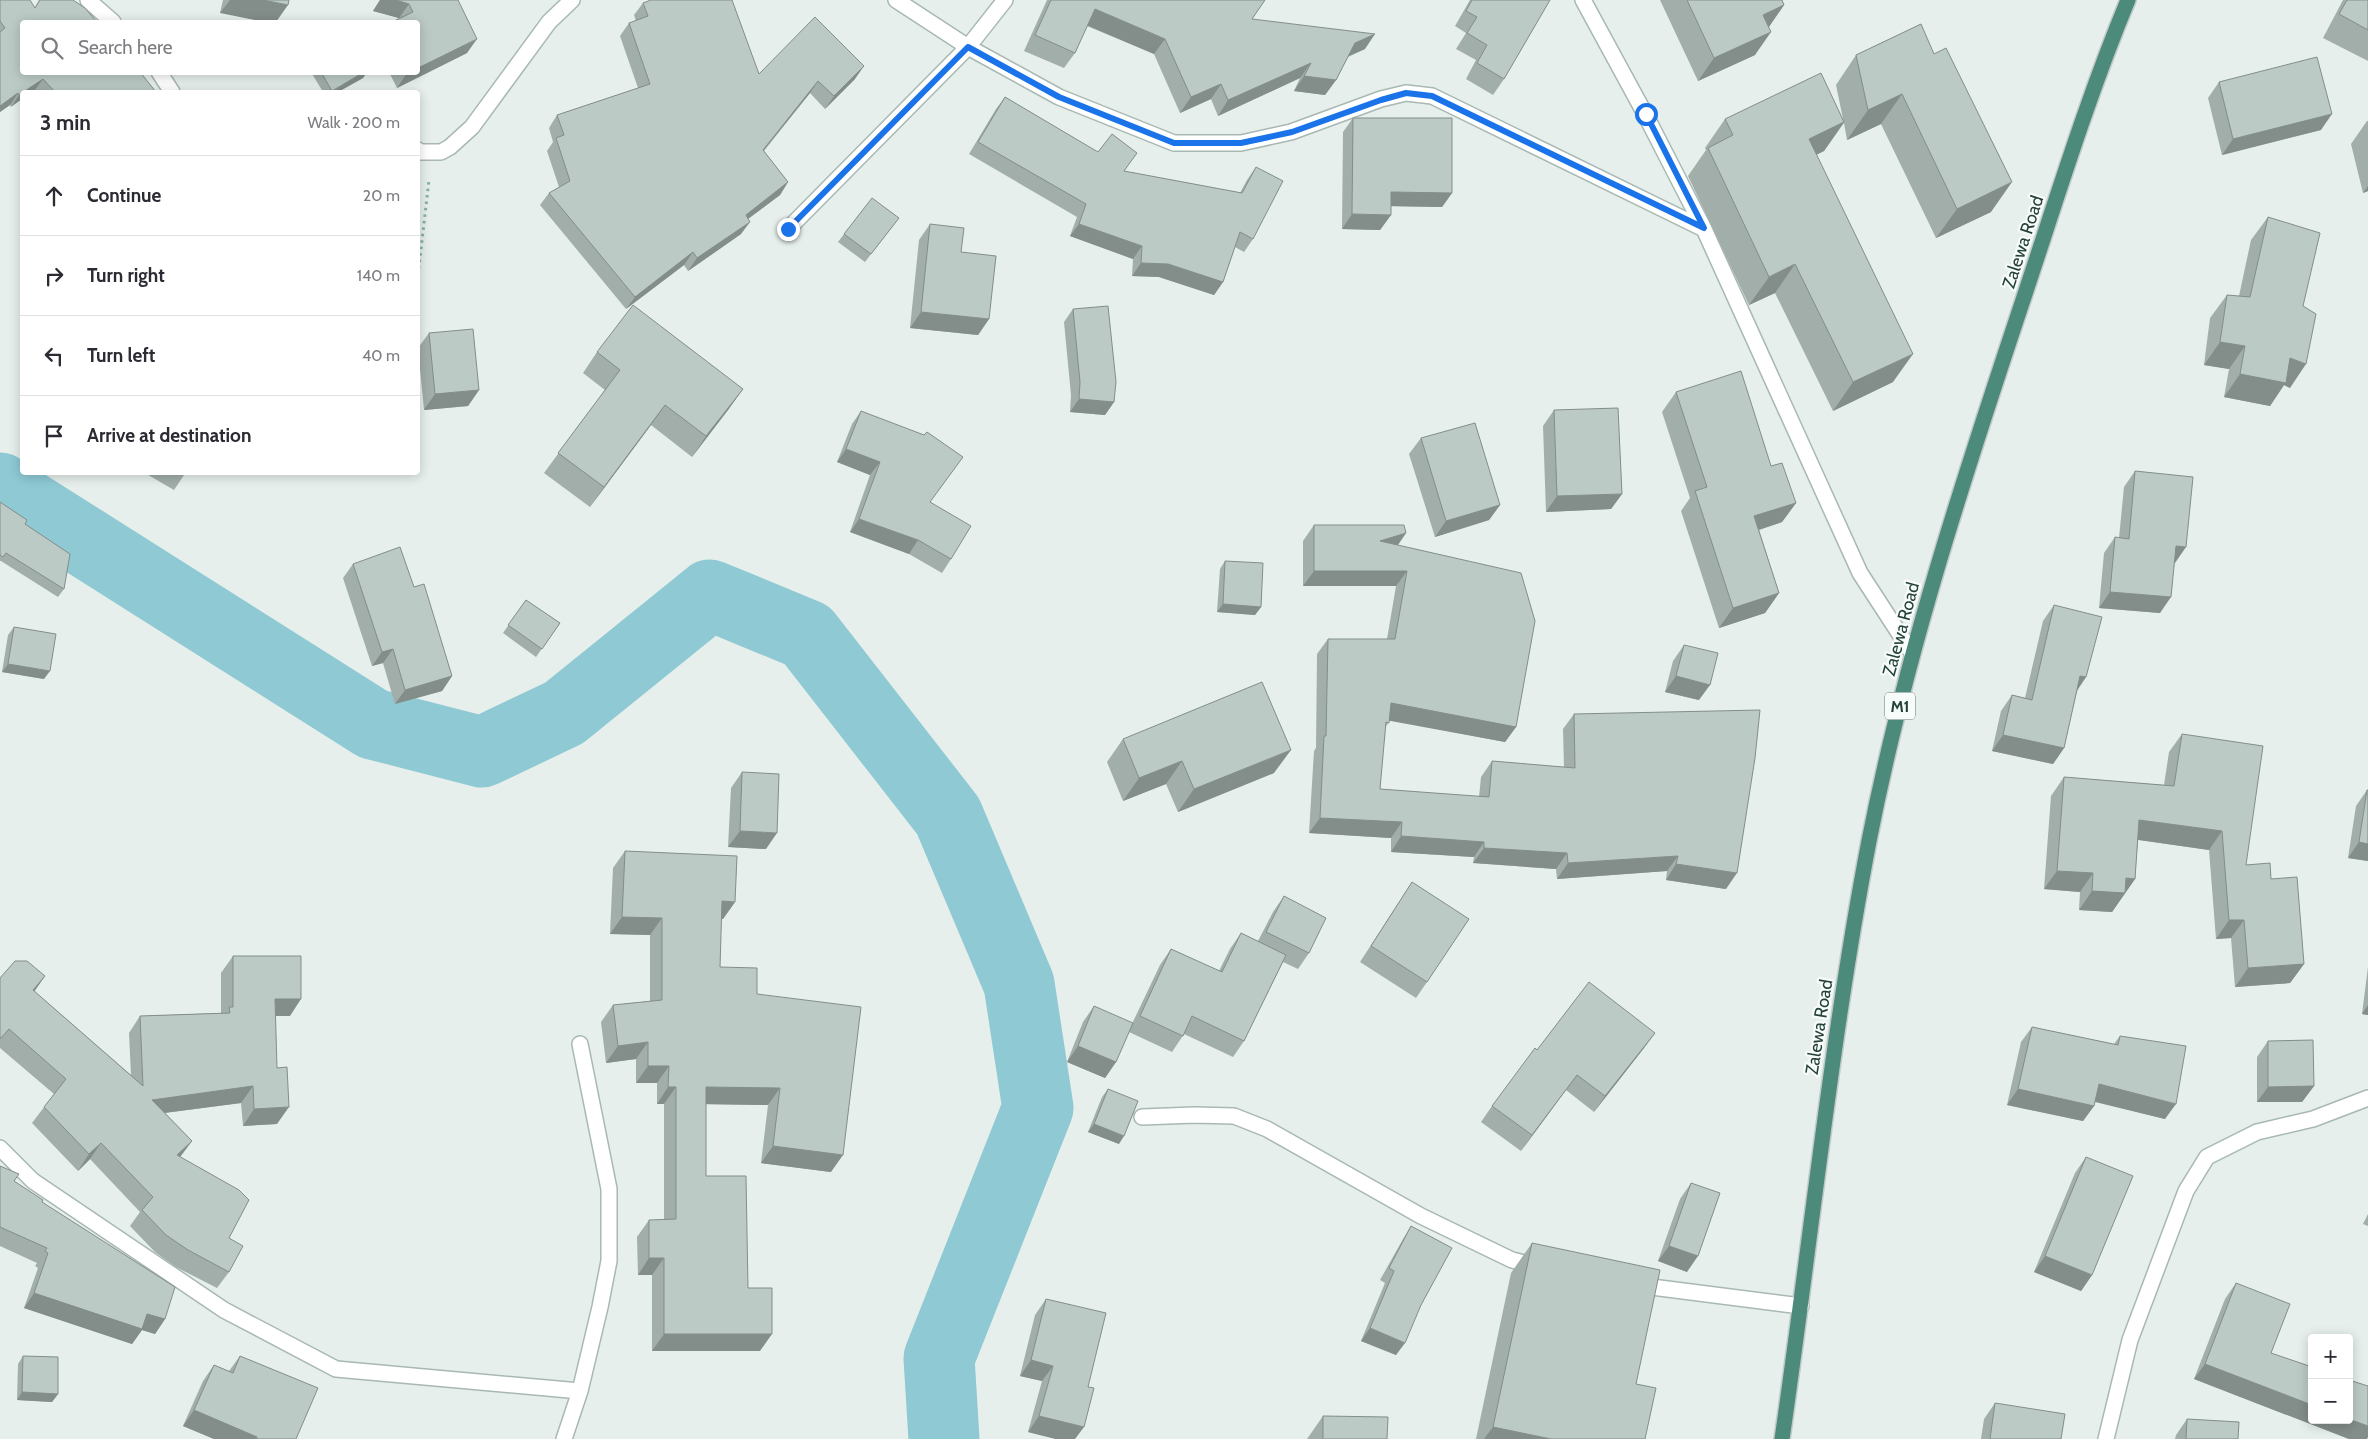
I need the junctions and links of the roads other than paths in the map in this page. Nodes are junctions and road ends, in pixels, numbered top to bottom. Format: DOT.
graph roads {
  1 [pos="88,0"];
  2 [pos="572,0"];
  3 [pos="896,0"];
  4 [pos="1005,0"];
  5 [pos="1583,0"];
  6 [pos="2128,0"];
  7 [pos="111,20"];
  8 [pos="968,47"];
  9 [pos="161,75"];
  10 [pos="171,90"];
  11 [pos="424,151"];
  12 [pos="1704,228"];
  13 [pos="788,229"];
  14 [pos="1912,653"];
  15 [pos="580,1044"];
  16 [pos="2368,1098"];
  17 [pos="1142,1117"];
  18 [pos="0,1148"];
  19 [pos="1550,1268"];
  20 [pos="1625,1284"];
  21 [pos="1801,1306"];
  22 [pos="580,1391"];
  23 [pos="564,1439"];
  24 [pos="1782,1439"];
  25 [pos="2106,1439"];
  1 -- 7 [label="street"];
  2 -- 11 [label="street"];
  3 -- 8 [label="street"];
  4 -- 8 [label="street"];
  5 -- 12 [label="street"];
  6 -- 14 [label="highway, Zalewa Road / M1"];
  8 -- 12 [label="street"];
  8 -- 13 [label="street"];
  9 -- 10 [label="street"];
  12 -- 14 [label="street"];
  14 -- 21 [label="highway, Zalewa Road / M1"];
  15 -- 22 [label="street"];
  16 -- 25 [label="street"];
  17 -- 19 [label="street"];
  18 -- 22 [label="street"];
  20 -- 21 [label="street"];
  21 -- 24 [label="highway, Zalewa Road / M1"];
  22 -- 23 [label="street"];
}
